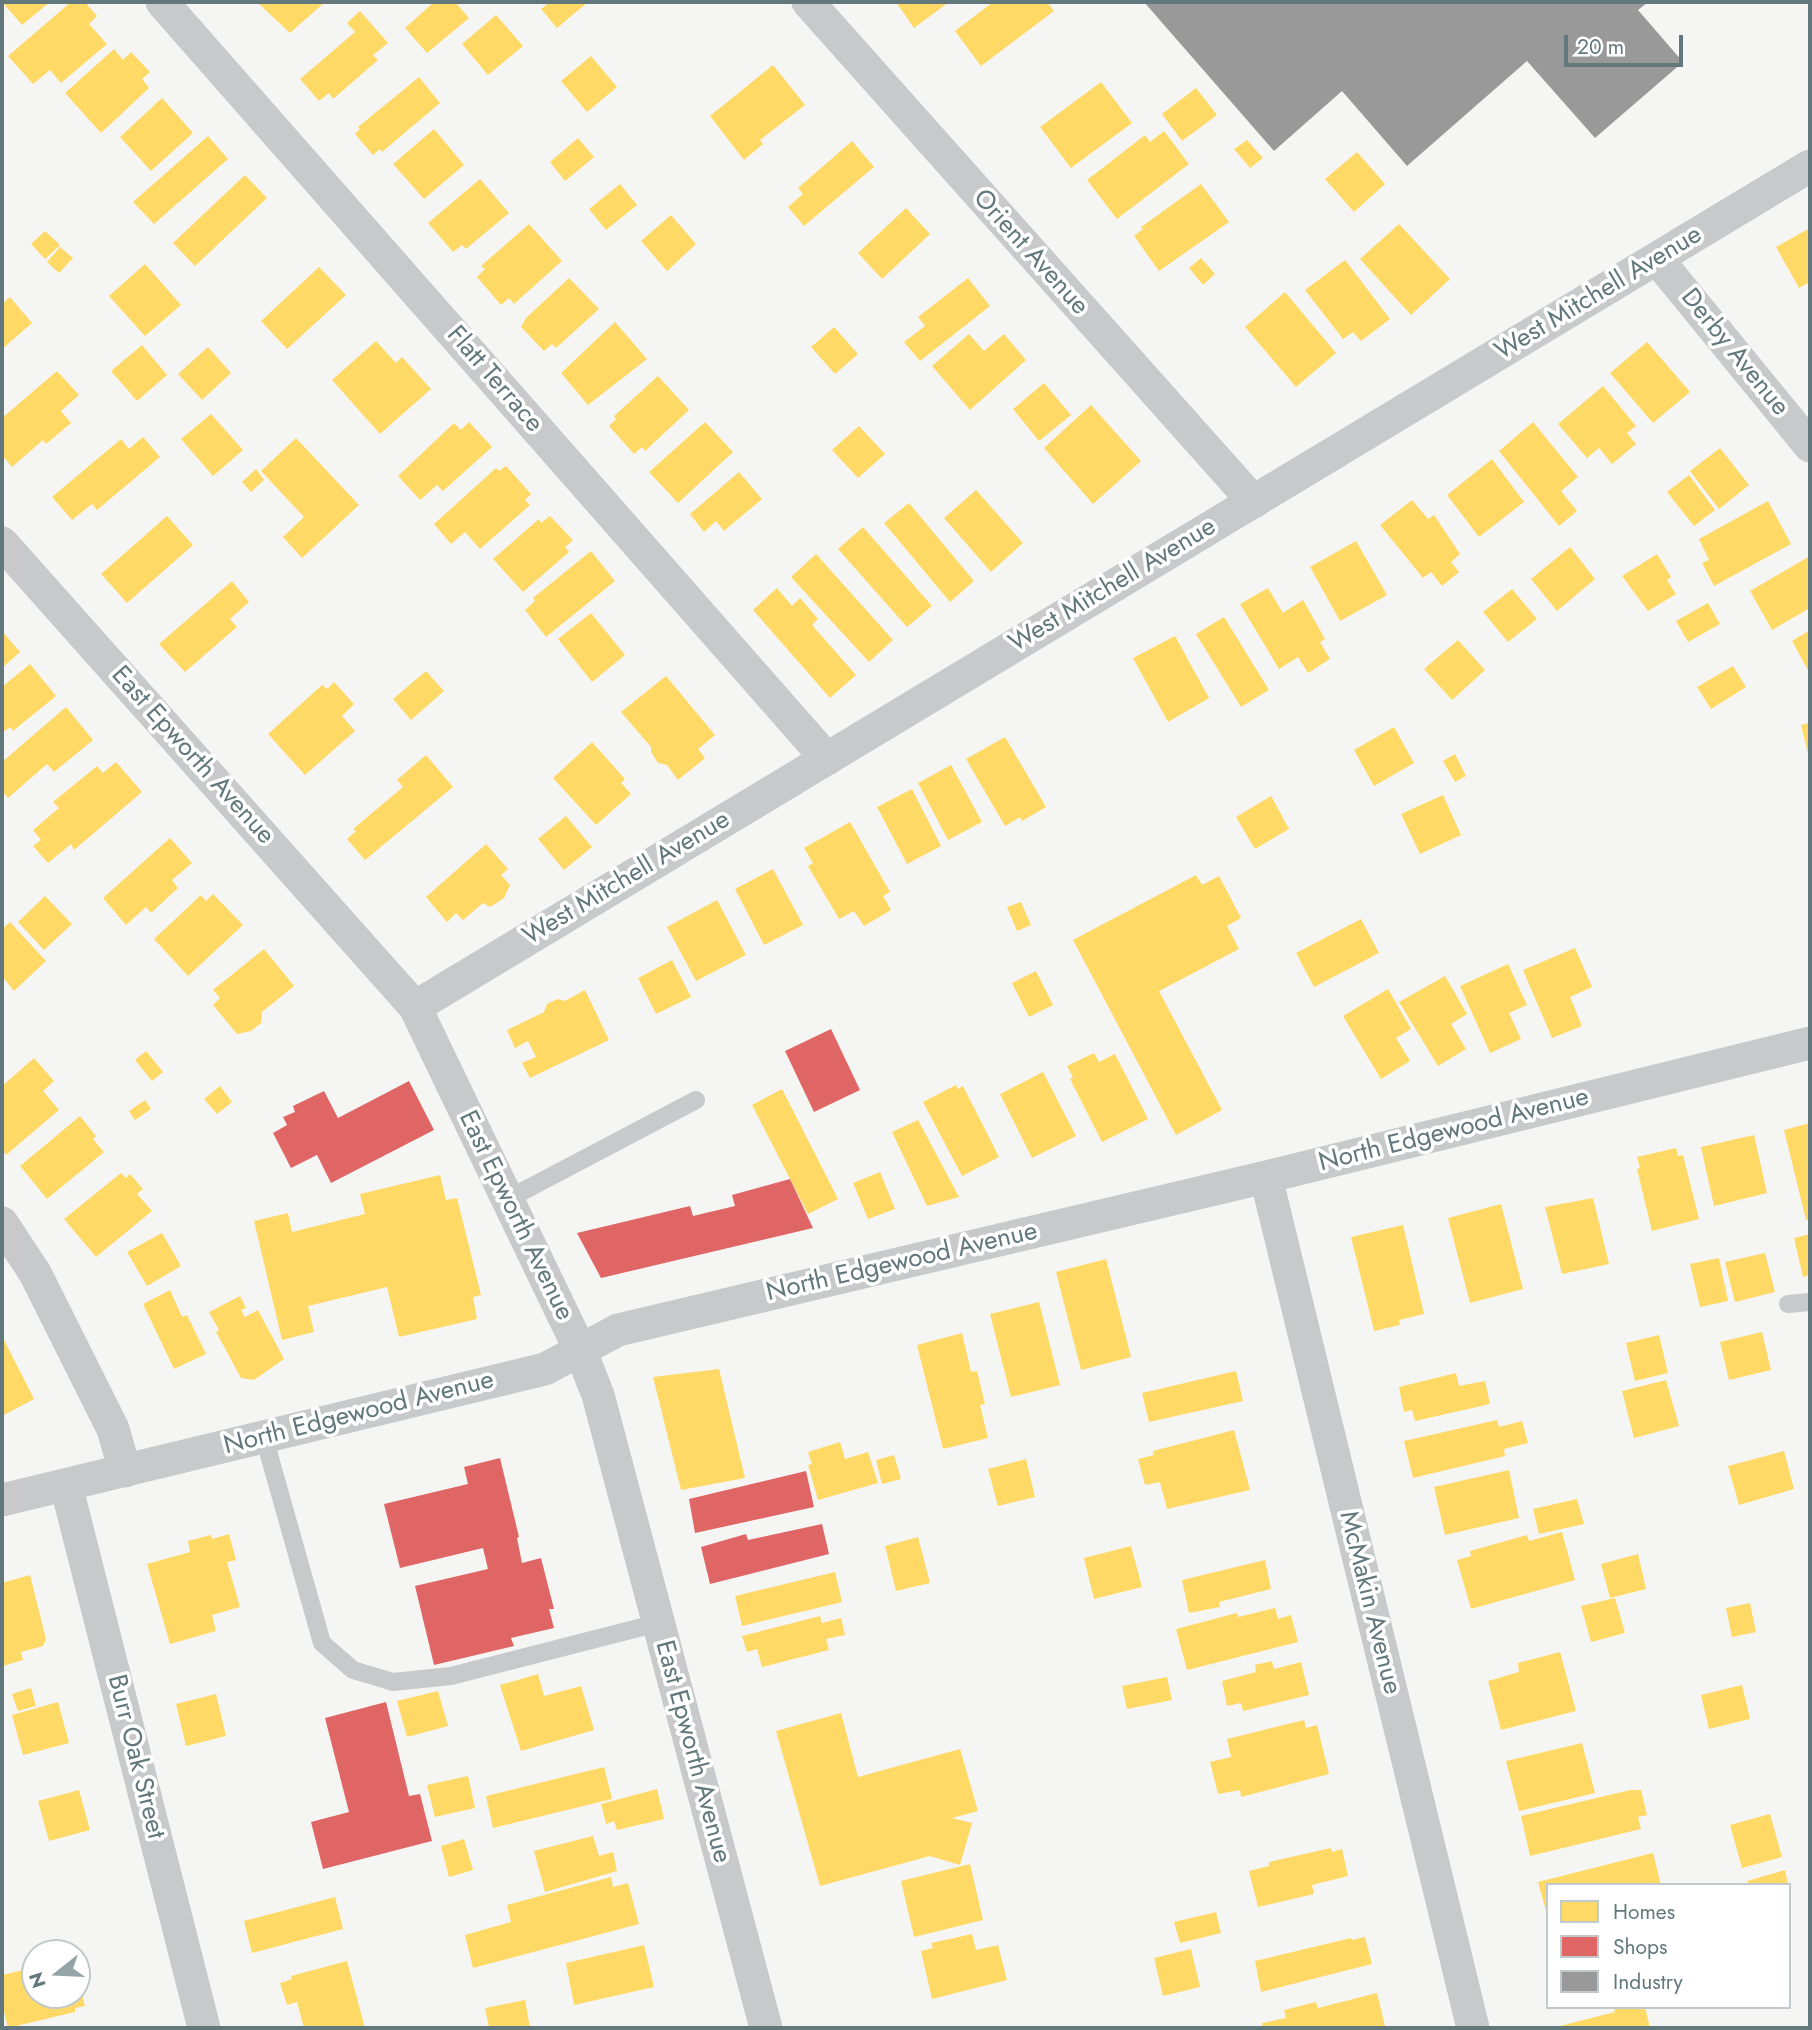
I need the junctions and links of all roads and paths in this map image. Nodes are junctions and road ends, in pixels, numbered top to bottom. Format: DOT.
graph roads {
  1 [pos="162,2"];
  2 [pos="808,2"];
  3 [pos="1810,166"];
  4 [pos="1658,260"];
  5 [pos="1810,446"];
  6 [pos="1254,502"];
  7 [pos="2,543"];
  8 [pos="827,759"];
  9 [pos="415,1007"];
  10 [pos="1810,1043"];
  11 [pos="696,1100"];
  12 [pos="1266,1177"];
  13 [pos="508,1199"];
  14 [pos="2,1223"];
  15 [pos="1810,1302"];
  16 [pos="1788,1304"];
  17 [pos="581,1352"];
  18 [pos="264,1437"];
  19 [pos="125,1471"];
  20 [pos="66,1485"];
  21 [pos="2,1500"];
  22 [pos="658,1623"];
  23 [pos="204,2028"];
  24 [pos="766,2028"];
  25 [pos="1473,2028"];
  1 -- 8 [label="street, Flatt Terrace"];
  2 -- 6 [label="street, Orient Avenue"];
  3 -- 4 [label="street, West Mitchell Avenue"];
  4 -- 5 [label="street, Derby Avenue"];
  4 -- 6 [label="street, West Mitchell Avenue"];
  6 -- 8 [label="street, West Mitchell Avenue"];
  7 -- 9 [label="street, East Epworth Avenue"];
  8 -- 9 [label="street, West Mitchell Avenue"];
  9 -- 13 [label="street, East Epworth Avenue"];
  10 -- 12 [label="street, North Edgewood Avenue"];
  11 -- 13 [label="lane"];
  12 -- 17 [label="street, North Edgewood Avenue"];
  12 -- 25 [label="street, McMakin Avenue"];
  13 -- 17 [label="street, East Epworth Avenue"];
  14 -- 19 [label="street"];
  15 -- 16 [label="lane"];
  17 -- 18 [label="street, North Edgewood Avenue"];
  17 -- 22 [label="street, East Epworth Avenue"];
  18 -- 19 [label="street, North Edgewood Avenue"];
  18 -- 22 [label="lane"];
  19 -- 20 [label="street, North Edgewood Avenue"];
  20 -- 21 [label="street, North Edgewood Avenue"];
  20 -- 23 [label="street, Burr Oak Street"];
  22 -- 24 [label="street, East Epworth Avenue"];
}
